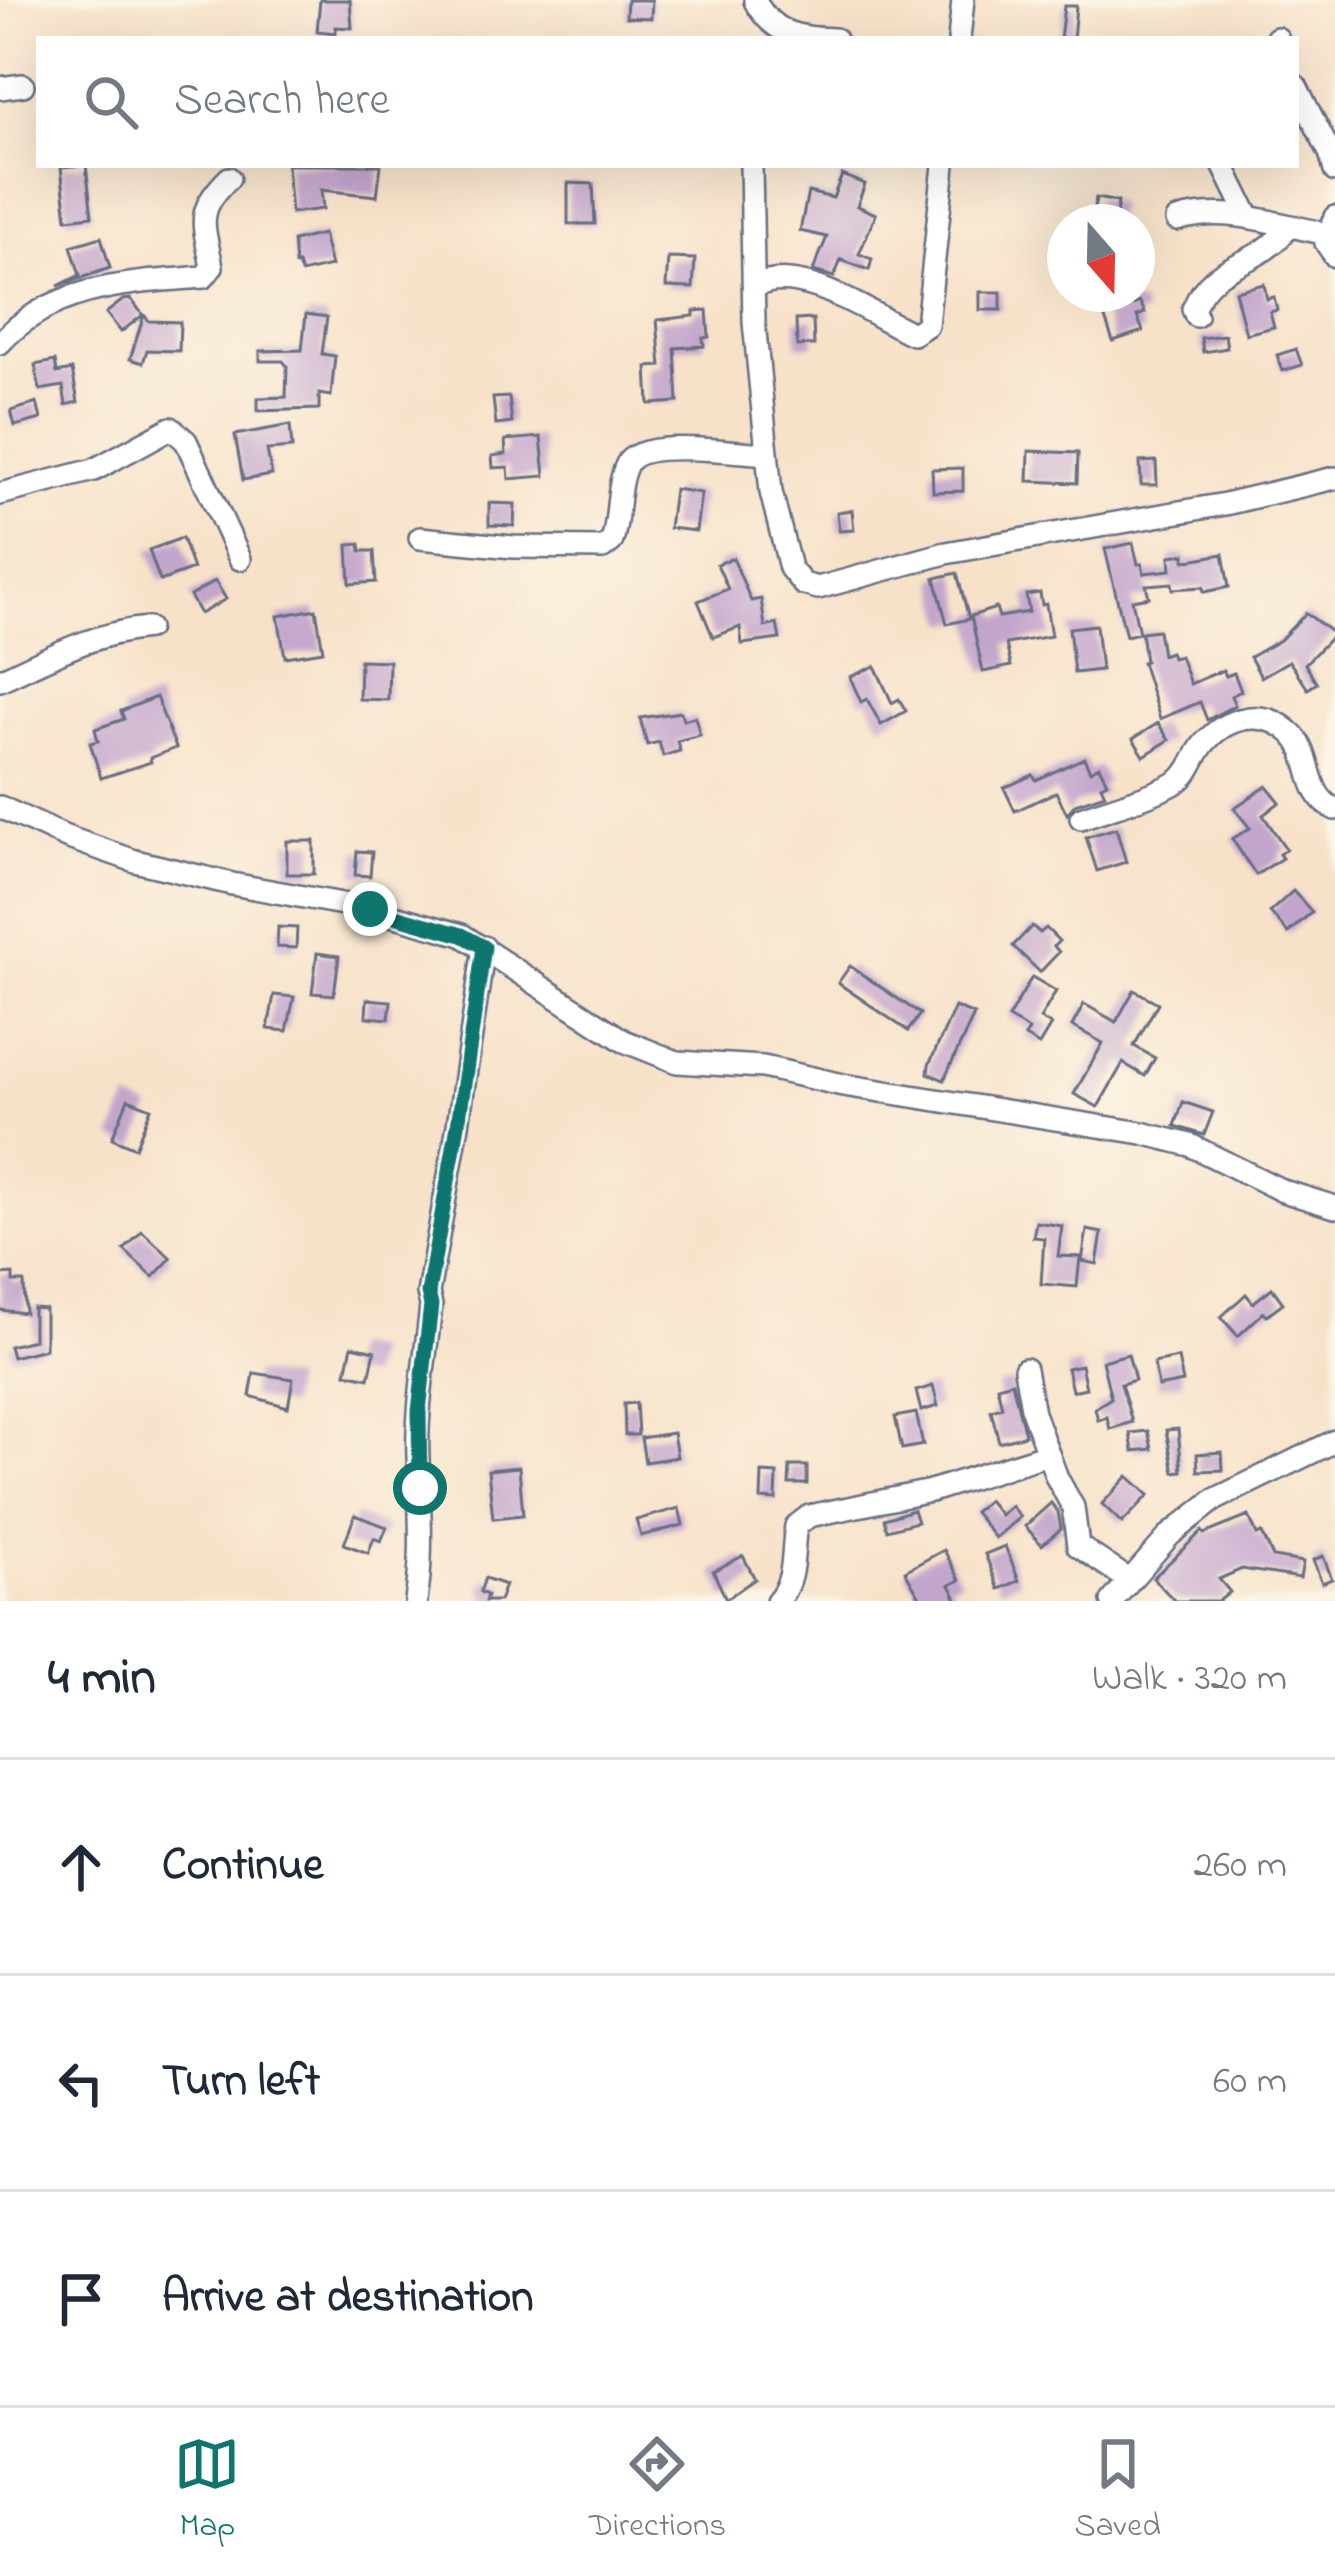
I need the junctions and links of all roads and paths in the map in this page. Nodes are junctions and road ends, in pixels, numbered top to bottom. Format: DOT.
graph roads {
  1 [pos="963,0"];
  2 [pos="755,1"];
  3 [pos="758,36"];
  4 [pos="816,36"];
  5 [pos="959,36"];
  6 [pos="1299,92"];
  7 [pos="751,168"];
  8 [pos="944,168"];
  9 [pos="1224,168"];
  10 [pos="1335,171"];
  11 [pos="229,178"];
  12 [pos="1248,216"];
  13 [pos="1177,220"];
  14 [pos="1288,227"];
  15 [pos="1333,236"];
  16 [pos="754,287"];
  17 [pos="1196,316"];
  18 [pos="0,343"];
  19 [pos="767,454"];
  20 [pos="1335,478"];
  21 [pos="0,494"];
  22 [pos="420,538"];
  23 [pos="240,560"];
  24 [pos="148,628"];
  25 [pos="0,680"];
  26 [pos="0,807"];
  27 [pos="1335,809"];
  28 [pos="1081,818"];
  29 [pos="484,947"];
  30 [pos="1335,1207"];
  31 [pos="1025,1369"];
  32 [pos="1335,1441"];
  33 [pos="1048,1454"];
  34 [pos="1129,1580"];
  35 [pos="416,1601"];
  36 [pos="777,1601"];
  37 [pos="1112,1601"];
  1 -- 5 [label="street"];
  2 -- 3 [label="street"];
  2 -- 4 [label="street"];
  6 -- 10 [label="street"];
  7 -- 16 [label="street"];
  8 -- 16 [label="street"];
  9 -- 12 [label="street"];
  11 -- 18 [label="street"];
  12 -- 13 [label="street"];
  12 -- 14 [label="street"];
  14 -- 15 [label="street"];
  14 -- 17 [label="street"];
  16 -- 19 [label="street"];
  19 -- 20 [label="street"];
  19 -- 22 [label="street"];
  21 -- 23 [label="street"];
  24 -- 25 [label="street"];
  26 -- 29 [label="street"];
  27 -- 28 [label="street"];
  29 -- 30 [label="street"];
  29 -- 35 [label="street"];
  31 -- 33 [label="street"];
  32 -- 34 [label="street"];
  33 -- 34 [label="street"];
  33 -- 36 [label="street"];
  34 -- 37 [label="street"];
}
